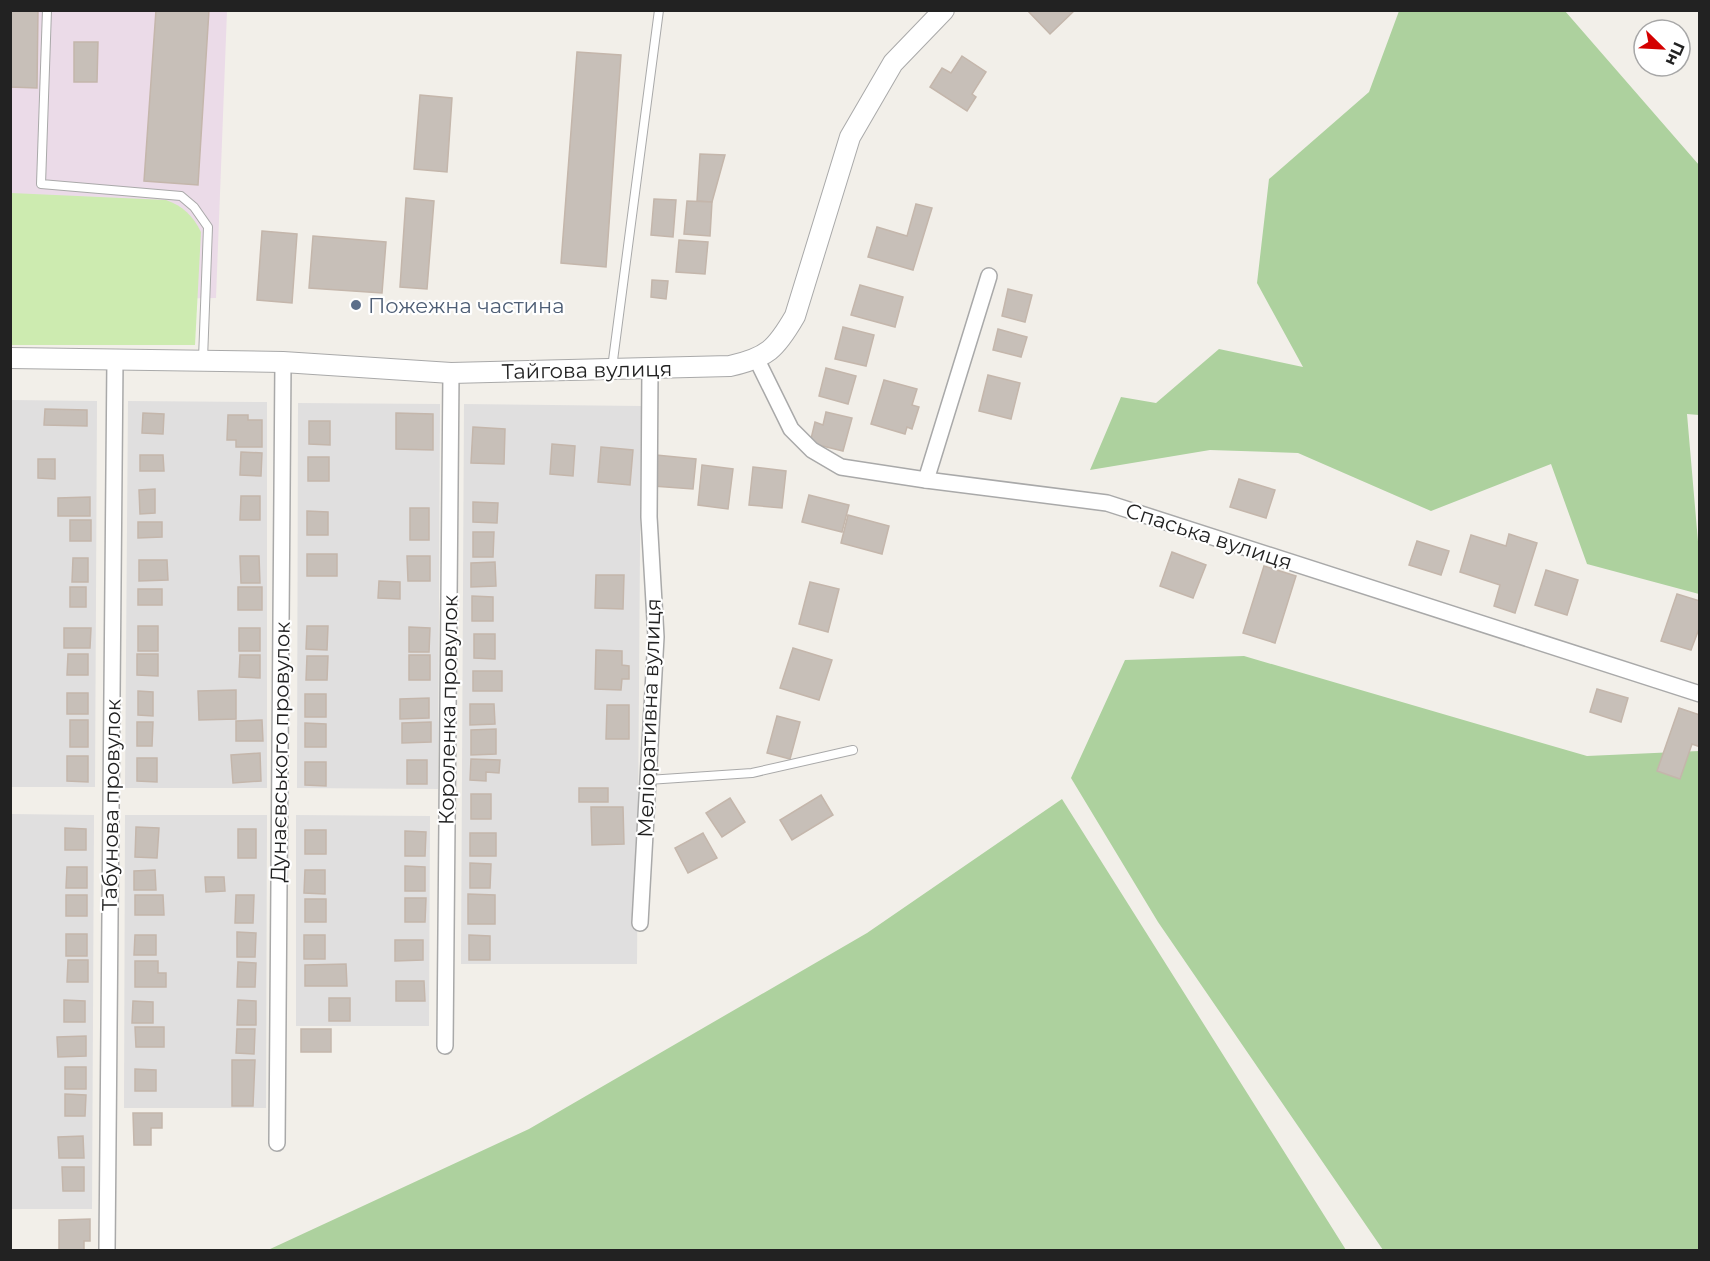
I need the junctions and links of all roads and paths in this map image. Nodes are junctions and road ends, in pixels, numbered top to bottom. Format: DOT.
graph roads {
  1 [pos="47,10"];
  2 [pos="659,10"];
  3 [pos="944,10"];
  4 [pos="989,276"];
  5 [pos="10,358"];
  6 [pos="115,359"];
  7 [pos="757,360"];
  8 [pos="203,361"];
  9 [pos="283,362"];
  10 [pos="612,369"];
  11 [pos="650,369"];
  12 [pos="451,373"];
  13 [pos="926,480"];
  14 [pos="1700,694"];
  15 [pos="853,750"];
  16 [pos="648,780"];
  17 [pos="640,923"];
  18 [pos="445,1046"];
  19 [pos="276,1143"];
  20 [pos="107,1251"];
  1 -- 8 [label="lane"];
  2 -- 10 [label="lane"];
  3 -- 7 [label="street, Тайгова вулиця"];
  4 -- 13 [label="street"];
  5 -- 6 [label="street, Тайгова вулиця"];
  6 -- 8 [label="street, Тайгова вулиця"];
  6 -- 20 [label="street, Табунова провулок"];
  7 -- 11 [label="street, Тайгова вулиця"];
  7 -- 13 [label="street, Спаська вулиця"];
  8 -- 9 [label="street, Тайгова вулиця"];
  9 -- 12 [label="street, Тайгова вулиця"];
  9 -- 19 [label="street, Дунаєвського провулок"];
  10 -- 11 [label="street, Тайгова вулиця"];
  10 -- 12 [label="street, Тайгова вулиця"];
  11 -- 16 [label="street, Меліоративна вулиця"];
  12 -- 18 [label="street, Короленка провулок"];
  13 -- 14 [label="street, Спаська вулиця"];
  15 -- 16 [label="lane"];
  16 -- 17 [label="street, Меліоративна вулиця"];
}
